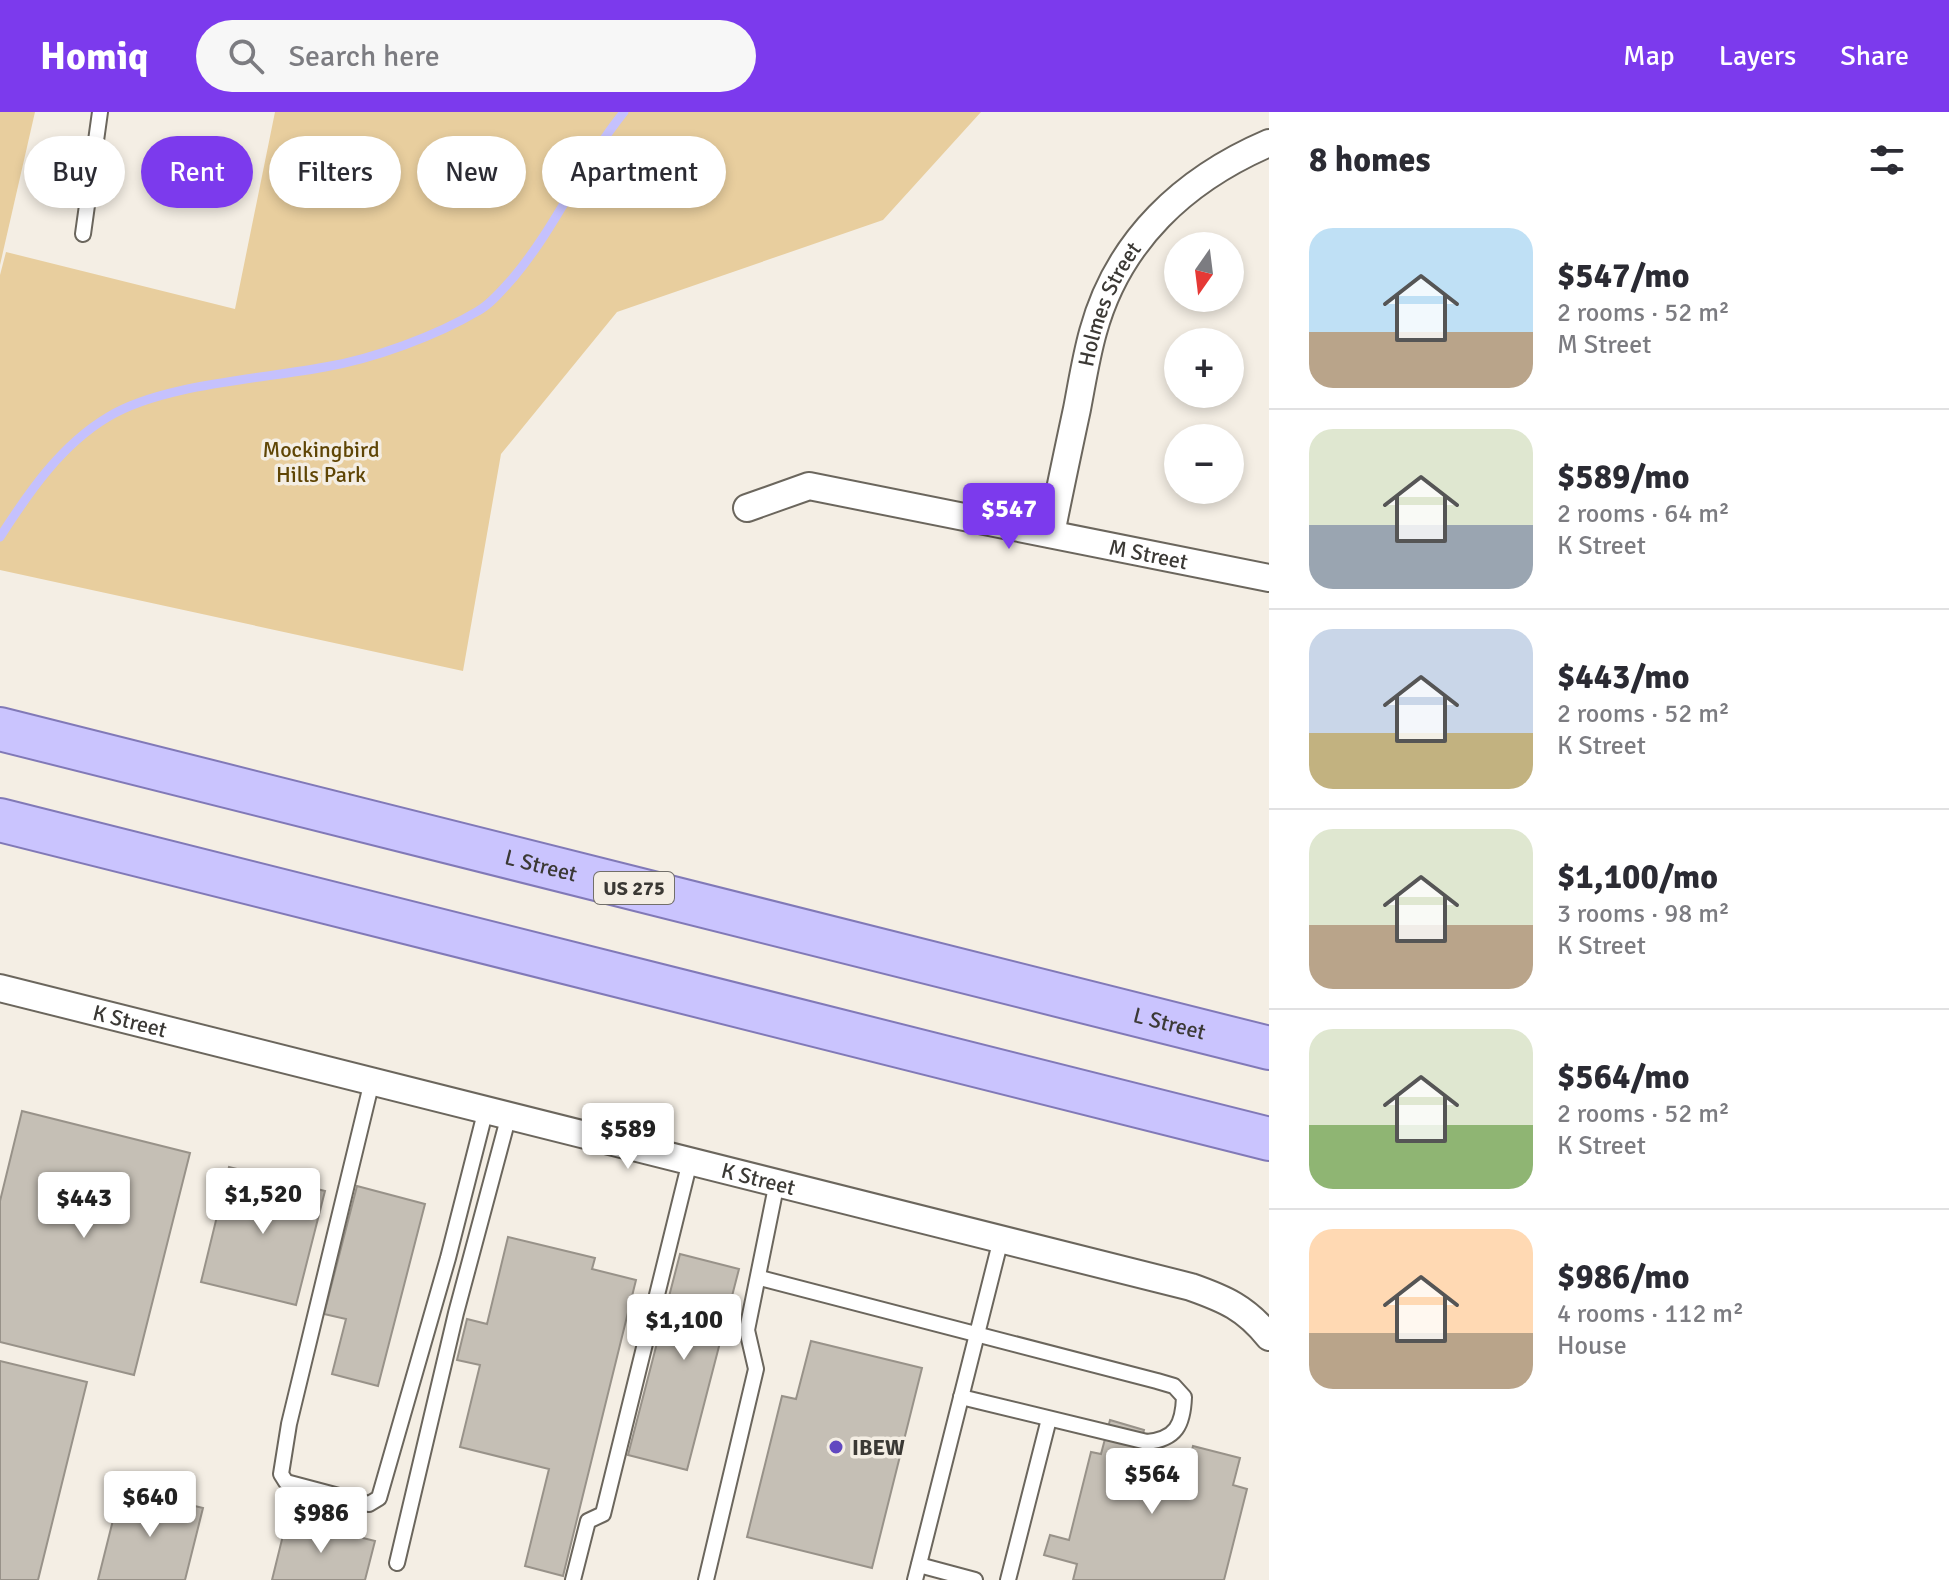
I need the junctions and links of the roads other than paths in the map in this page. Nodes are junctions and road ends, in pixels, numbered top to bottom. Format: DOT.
graph roads {
  1 [pos="100,112"];
  2 [pos="1269,143"];
  3 [pos="83,234"];
  4 [pos="747,508"];
  5 [pos="1051,534"];
  6 [pos="1269,578"];
  7 [pos="0,729"];
  8 [pos="0,820"];
  9 [pos="0,988"];
  10 [pos="1269,1048"];
  11 [pos="372,1081"];
  12 [pos="498,1112"];
  13 [pos="1269,1139"];
  14 [pos="690,1161"];
  15 [pos="777,1182"];
  16 [pos="1001,1239"];
  17 [pos="760,1278"];
  18 [pos="977,1335"];
  19 [pos="1269,1337"];
  20 [pos="961,1397"];
  21 [pos="1049,1419"];
  22 [pos="397,1563"];
  23 [pos="917,1572"];
  24 [pos="573,1580"];
  25 [pos="706,1580"];
  26 [pos="975,1580"];
  27 [pos="1008,1580"];
  1 -- 3 [label="lane"];
  2 -- 5 [label="street, Holmes Street"];
  4 -- 5 [label="street, M Street"];
  5 -- 6 [label="street, M Street"];
  7 -- 10 [label="main road, L Street / US 275"];
  8 -- 13 [label="main road"];
  9 -- 11 [label="street, K Street"];
  11 -- 12 [label="street, K Street"];
  11 -- 12 [label="lane"];
  12 -- 14 [label="street, K Street"];
  12 -- 22 [label="lane"];
  14 -- 15 [label="street, K Street"];
  14 -- 24 [label="lane"];
  15 -- 16 [label="street, K Street"];
  15 -- 17 [label="lane"];
  16 -- 18 [label="lane"];
  16 -- 19 [label="street, K Street"];
  17 -- 18 [label="lane"];
  17 -- 25 [label="lane"];
  18 -- 20 [label="lane"];
  18 -- 21 [label="lane"];
  20 -- 21 [label="lane"];
  20 -- 23 [label="lane"];
  21 -- 27 [label="lane"];
  23 -- 26 [label="lane"];
}
